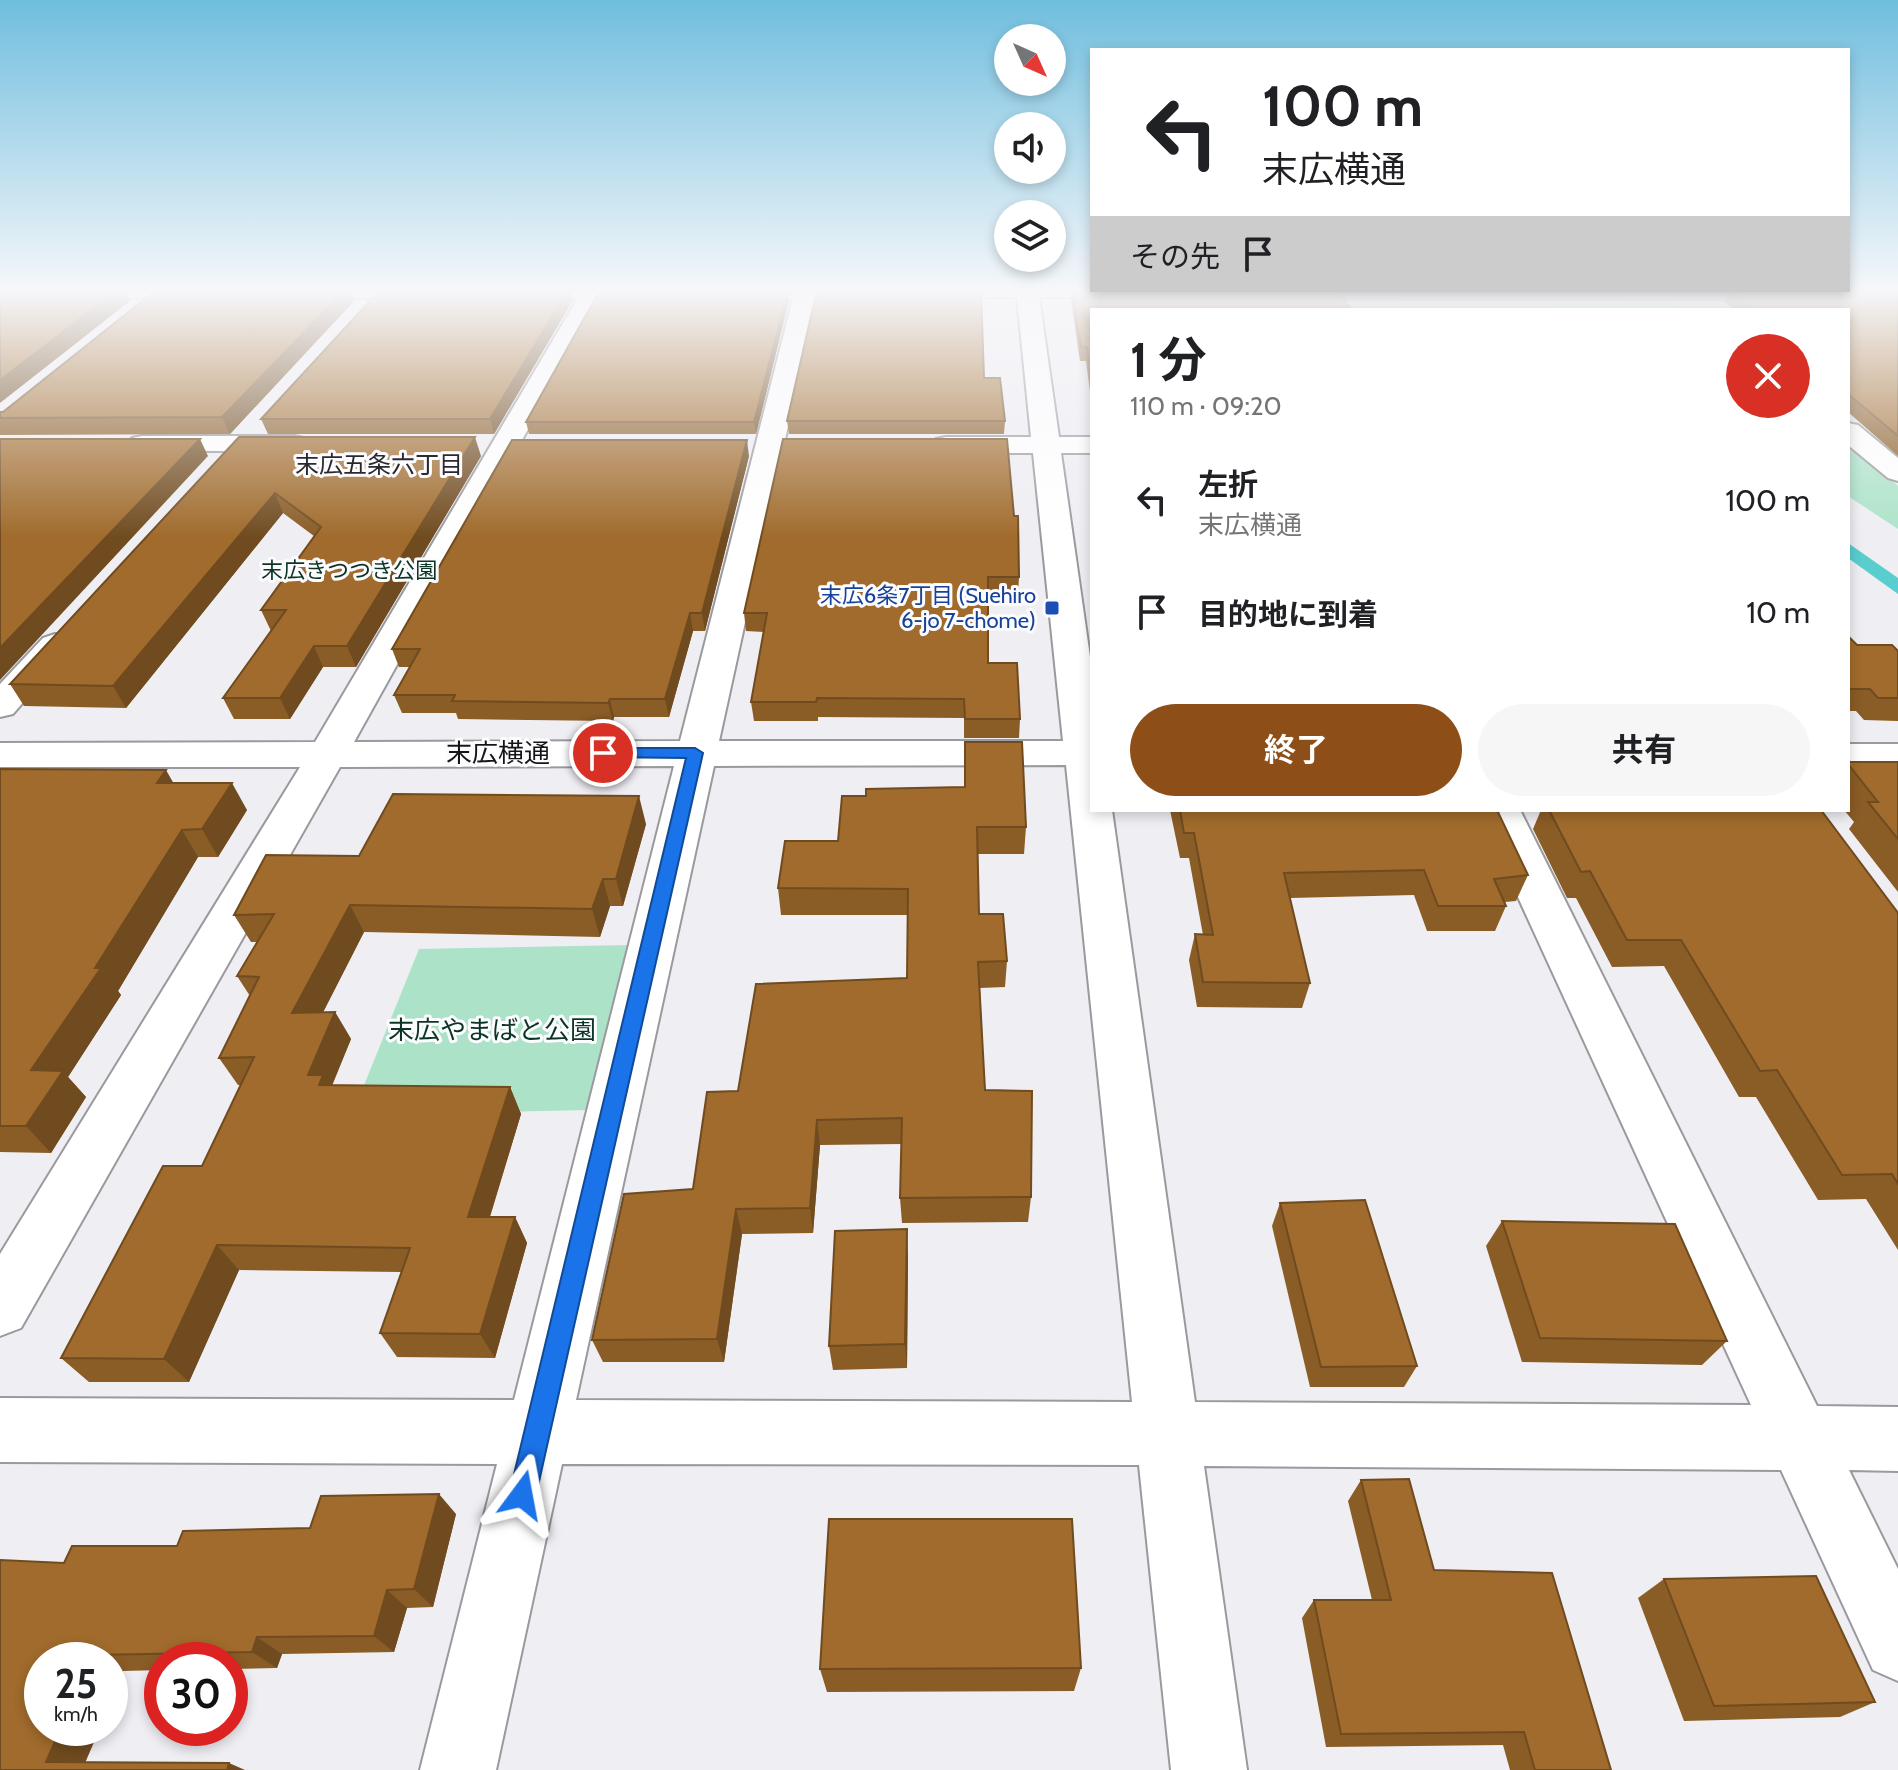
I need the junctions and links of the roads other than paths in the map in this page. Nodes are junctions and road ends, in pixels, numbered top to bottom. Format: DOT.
graph roads {
  1 [pos="546,373"];
  2 [pos="787,373"];
  3 [pos="1038,373"];
  4 [pos="260,420"];
  5 [pos="1850,433"];
  6 [pos="111,444"];
  7 [pos="239,444"];
  8 [pos="316,444"];
  9 [pos="924,445"];
  10 [pos="1090,445"];
  11 [pos="1048,446"];
  12 [pos="1898,472"];
  13 [pos="207,478"];
  14 [pos="1078,569"];
  15 [pos="73,626"];
  16 [pos="0,706"];
  17 [pos="329,752"];
  18 [pos="695,753"];
  19 [pos="1088,753"];
  20 [pos="0,755"];
  21 [pos="1850,756"];
  22 [pos="1898,756"];
  23 [pos="1095,812"];
  24 [pos="1500,812"];
  25 [pos="0,1308"];
  26 [pos="0,1430"];
  27 [pos="1167,1431"];
  28 [pos="536,1434"];
  29 [pos="1797,1438"];
  30 [pos="1898,1439"];
  31 [pos="1898,1645"];
  32 [pos="458,1770"];
  33 [pos="1209,1770"];
  1 -- 17 [label="street"];
  2 -- 18 [label="street"];
  3 -- 11 [label="street"];
  4 -- 7 [label="street"];
  5 -- 12 [label="street"];
  6 -- 7 [label="street"];
  7 -- 8 [label="street"];
  7 -- 13 [label="street"];
  9 -- 11 [label="street"];
  10 -- 11 [label="street"];
  11 -- 14 [label="street"];
  14 -- 19 [label="street"];
  15 -- 16 [label="street"];
  17 -- 18 [label="street, 末広横通"];
  17 -- 20 [label="street, 末広横通"];
  17 -- 25 [label="street"];
  18 -- 19 [label="street, 末広横通"];
  18 -- 28 [label="street"];
  21 -- 22 [label="street"];
  23 -- 27 [label="street"];
  24 -- 29 [label="street"];
  26 -- 28 [label="street"];
  27 -- 28 [label="street"];
  27 -- 29 [label="street"];
  27 -- 33 [label="street"];
  28 -- 32 [label="street"];
  29 -- 30 [label="street"];
  29 -- 31 [label="street"];
}
